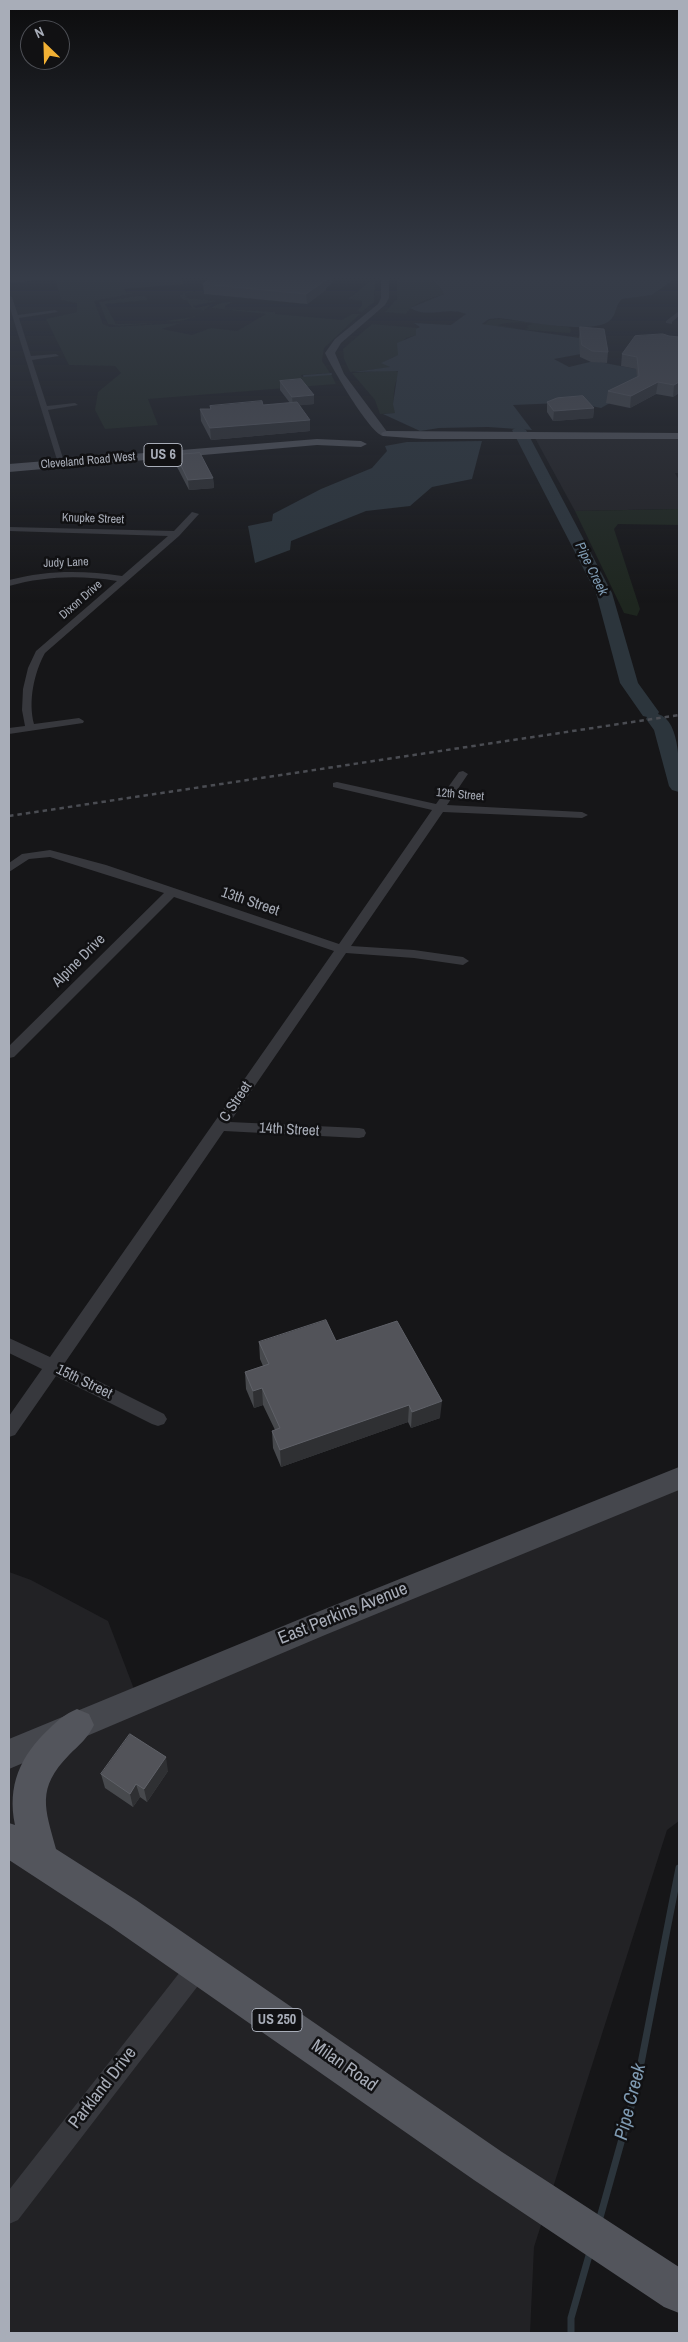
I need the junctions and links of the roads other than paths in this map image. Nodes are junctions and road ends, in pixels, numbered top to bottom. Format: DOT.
graph roads {
  1 [pos="36,385"];
  2 [pos="348,385"];
  3 [pos="74,405"];
  4 [pos="43,408"];
  5 [pos="370,418"];
  6 [pos="362,436"];
  7 [pos="679,436"];
  8 [pos="382,440"];
  9 [pos="62,463"];
  10 [pos="9,468"];
  11 [pos="195,514"];
  12 [pos="9,529"];
  13 [pos="176,534"];
  14 [pos="124,579"];
  15 [pos="9,583"];
  16 [pos="79,721"];
  17 [pos="30,728"];
  18 [pos="9,730"];
  19 [pos="463,774"];
  20 [pos="337,784"];
  21 [pos="438,808"];
  22 [pos="582,816"];
  23 [pos="9,868"];
  24 [pos="172,892"];
  25 [pos="340,949"];
  26 [pos="463,961"];
  27 [pos="9,1054"];
  28 [pos="220,1126"];
  29 [pos="359,1134"];
  30 [pos="9,1344"];
  31 [pos="53,1368"];
  32 [pos="158,1419"];
  33 [pos="9,1430"];
  34 [pos="679,1478"];
  35 [pos="77,1725"];
  36 [pos="9,1754"];
  37 [pos="9,1840"];
  38 [pos="41,1862"];
  39 [pos="199,1966"];
  40 [pos="544,2203"];
  41 [pos="9,2211"];
  42 [pos="663,2281"];
  1 -- 4 [label="street"];
  2 -- 5 [label="main road"];
  3 -- 4 [label="street"];
  4 -- 9 [label="street"];
  5 -- 6 [label="main road"];
  5 -- 8 [label="main road"];
  6 -- 8 [label="main road, Cleveland Road West"];
  6 -- 9 [label="main road, Cleveland Road West / US 6"];
  7 -- 8 [label="main road"];
  9 -- 10 [label="main road, Cleveland Road West / US 6"];
  11 -- 13 [label="street, Dixon Drive"];
  12 -- 13 [label="street, Knupke Street"];
  13 -- 14 [label="street, Dixon Drive"];
  14 -- 15 [label="street, Judy Lane"];
  14 -- 17 [label="street, Dixon Drive"];
  16 -- 17 [label="street"];
  17 -- 18 [label="street"];
  19 -- 21 [label="street, C Street"];
  20 -- 21 [label="street, 12th Street"];
  21 -- 22 [label="street, 12th Street"];
  21 -- 25 [label="street, C Street"];
  23 -- 24 [label="street, 13th Street"];
  24 -- 25 [label="street, 13th Street"];
  24 -- 27 [label="street, Alpine Drive"];
  25 -- 26 [label="street, 13th Street"];
  25 -- 28 [label="street, C Street"];
  28 -- 29 [label="street, 14th Street"];
  28 -- 31 [label="street, C Street"];
  30 -- 31 [label="street, 15th Street"];
  31 -- 32 [label="street, 15th Street"];
  31 -- 33 [label="street, C Street"];
  34 -- 35 [label="main road, East Perkins Avenue"];
  35 -- 36 [label="main road, East Perkins Avenue"];
  35 -- 38 [label="main road"];
  37 -- 38 [label="main road, Milan Road / US 250"];
  38 -- 39 [label="main road, Milan Road / US 250"];
  39 -- 40 [label="main road, Milan Road / US 250"];
  39 -- 41 [label="street, Parkland Drive"];
  40 -- 42 [label="main road, Milan Road / US 250"];
}
